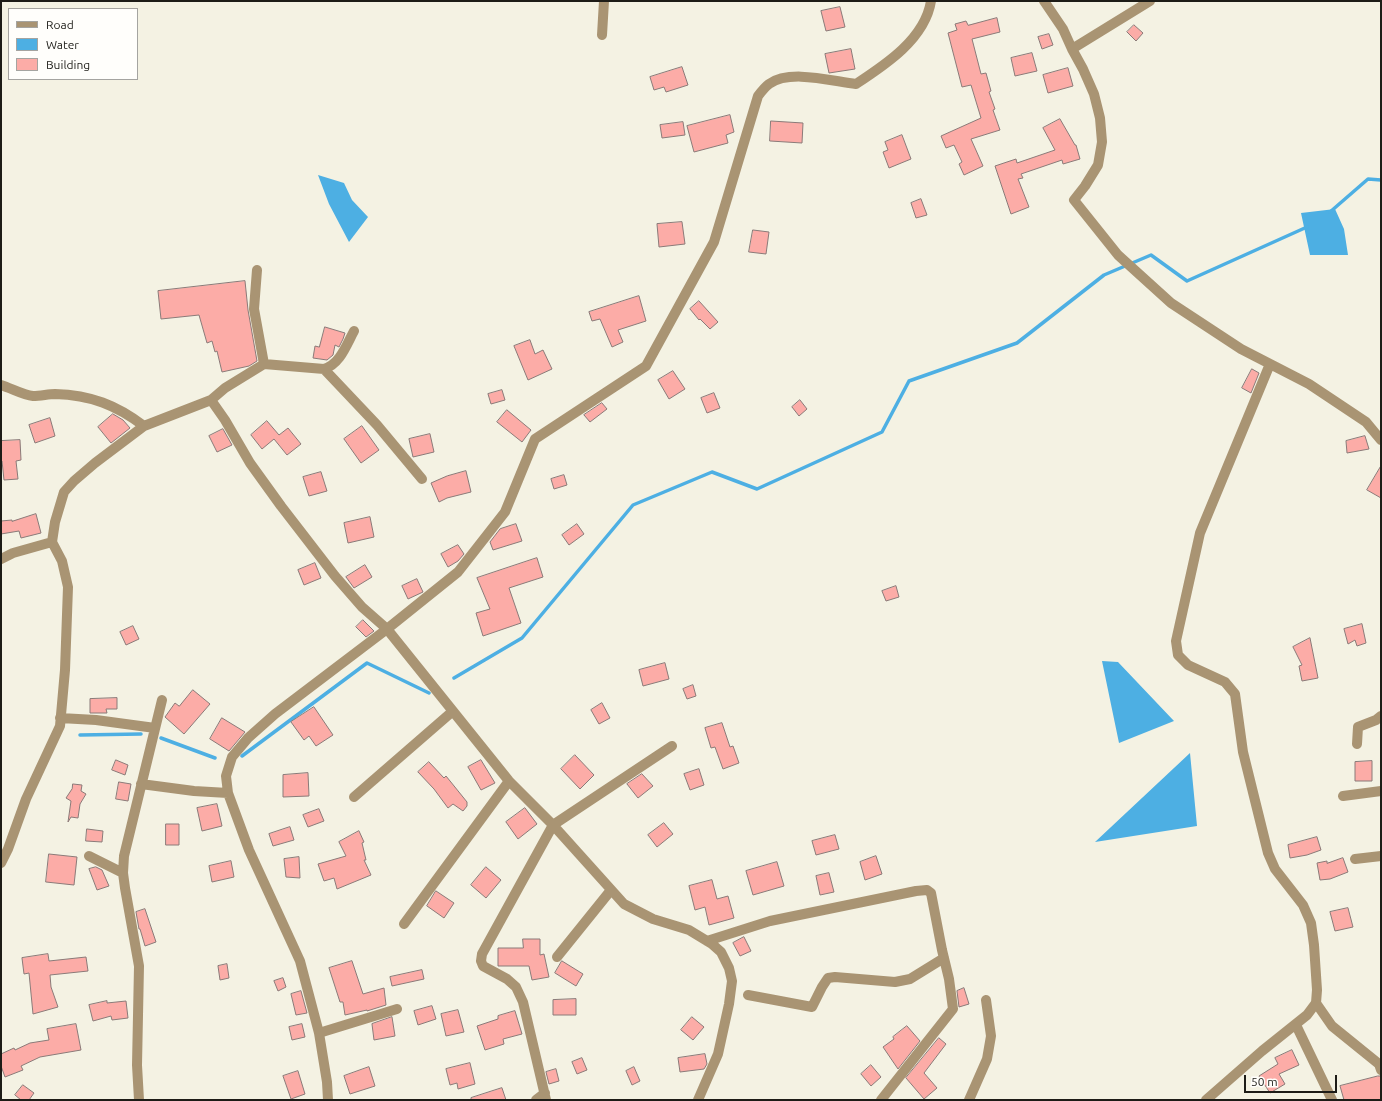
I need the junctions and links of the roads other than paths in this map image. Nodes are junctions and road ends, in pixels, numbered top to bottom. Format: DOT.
graph roads {
  1 [pos="604,1"];
  2 [pos="931,1"];
  3 [pos="1044,1"];
  4 [pos="1150,1"];
  5 [pos="602,35"];
  6 [pos="1072,49"];
  7 [pos="256,270"];
  8 [pos="354,331"];
  9 [pos="264,364"];
  10 [pos="1270,364"];
  11 [pos="324,369"];
  12 [pos="1,385"];
  13 [pos="211,400"];
  14 [pos="144,426"];
  15 [pos="1381,440"];
  16 [pos="422,479"];
  17 [pos="52,542"];
  18 [pos="1,559"];
  19 [pos="387,629"];
  20 [pos="162,700"];
  21 [pos="453,711"];
  22 [pos="1381,716"];
  23 [pos="60,718"];
  24 [pos="155,728"];
  25 [pos="1357,744"];
  26 [pos="672,746"];
  27 [pos="510,781"];
  28 [pos="141,784"];
  29 [pos="1381,791"];
  30 [pos="228,794"];
  31 [pos="1343,796"];
  32 [pos="354,797"];
  33 [pos="553,825"];
  34 [pos="89,856"];
  35 [pos="1381,856"];
  36 [pos="1355,859"];
  37 [pos="1,863"];
  38 [pos="123,873"];
  39 [pos="611,890"];
  40 [pos="404,924"];
  41 [pos="707,941"];
  42 [pos="556,957"];
  43 [pos="944,958"];
  44 [pos="748,996"];
  45 [pos="986,1000"];
  46 [pos="1316,1002"];
  47 [pos="397,1009"];
  48 [pos="1296,1025"];
  49 [pos="319,1033"];
  50 [pos="1381,1070"];
  51 [pos="546,1097"];
  52 [pos="139,1100"];
  53 [pos="328,1100"];
  54 [pos="536,1100"];
  55 [pos="698,1100"];
  56 [pos="881,1100"];
  57 [pos="969,1100"];
  58 [pos="1206,1100"];
  59 [pos="1332,1100"];
  1 -- 5 [label="street"];
  2 -- 19 [label="street"];
  3 -- 6 [label="street"];
  4 -- 6 [label="street"];
  6 -- 10 [label="street"];
  7 -- 9 [label="street"];
  8 -- 11 [label="street"];
  9 -- 11 [label="street"];
  9 -- 13 [label="street"];
  10 -- 15 [label="street"];
  10 -- 46 [label="street"];
  11 -- 16 [label="street"];
  12 -- 14 [label="street"];
  13 -- 14 [label="street"];
  13 -- 19 [label="street"];
  14 -- 17 [label="street"];
  17 -- 18 [label="street"];
  17 -- 23 [label="street"];
  19 -- 21 [label="street"];
  19 -- 30 [label="street"];
  20 -- 24 [label="street"];
  21 -- 27 [label="street"];
  21 -- 32 [label="street"];
  22 -- 25 [label="street"];
  23 -- 24 [label="street"];
  23 -- 37 [label="street"];
  24 -- 28 [label="street"];
  26 -- 33 [label="street"];
  27 -- 33 [label="street"];
  27 -- 40 [label="street"];
  28 -- 30 [label="street"];
  28 -- 38 [label="street"];
  29 -- 31 [label="street"];
  30 -- 49 [label="street"];
  33 -- 39 [label="street"];
  33 -- 51 [label="street"];
  34 -- 38 [label="street"];
  35 -- 36 [label="street"];
  38 -- 52 [label="street"];
  39 -- 41 [label="street"];
  39 -- 42 [label="street"];
  41 -- 43 [label="street"];
  41 -- 55 [label="street"];
  43 -- 44 [label="street"];
  43 -- 56 [label="street"];
  45 -- 57 [label="street"];
  46 -- 48 [label="street"];
  46 -- 50 [label="street"];
  47 -- 49 [label="street"];
  48 -- 58 [label="street"];
  48 -- 59 [label="street"];
  49 -- 53 [label="street"];
  51 -- 54 [label="street"];
}
